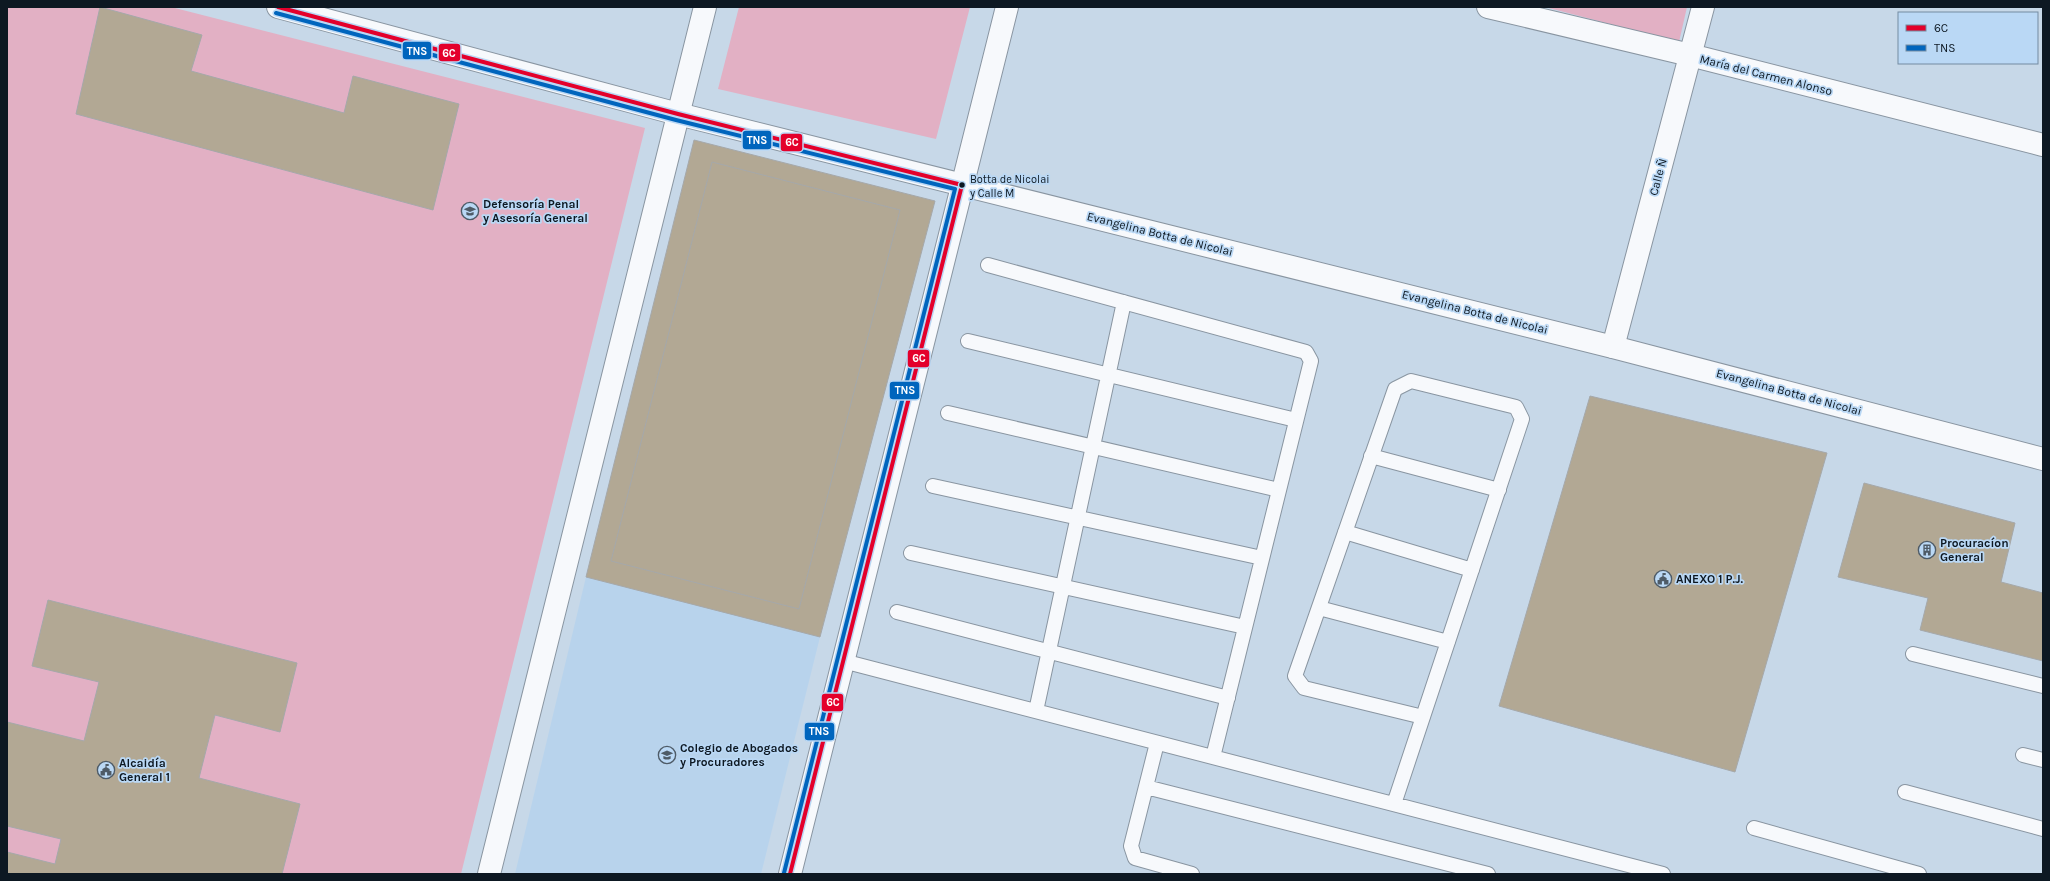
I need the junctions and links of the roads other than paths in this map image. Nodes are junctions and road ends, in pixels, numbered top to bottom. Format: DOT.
graph roads {
  1 [pos="278,7"];
  2 [pos="705,7"];
  3 [pos="1007,7"];
  4 [pos="1488,7"];
  5 [pos="1703,7"];
  6 [pos="1690,55"];
  7 [pos="678,114"];
  8 [pos="2043,146"];
  9 [pos="962,185"];
  10 [pos="988,264"];
  11 [pos="1124,302"];
  12 [pos="968,340"];
  13 [pos="1613,347"];
  14 [pos="1108,374"];
  15 [pos="948,413"];
  16 [pos="1296,420"];
  17 [pos="1092,447"];
  18 [pos="1371,456"];
  19 [pos="2043,458"];
  20 [pos="934,486"];
  21 [pos="1279,490"];
  22 [pos="1499,490"];
  23 [pos="1077,518"];
  24 [pos="1345,532"];
  25 [pos="912,553"];
  26 [pos="1262,558"];
  27 [pos="1472,570"];
  28 [pos="1062,587"];
  29 [pos="1319,608"];
  30 [pos="897,612"];
  31 [pos="1245,627"];
  32 [pos="1448,642"];
  33 [pos="1048,651"];
  34 [pos="1913,654"];
  35 [pos="843,661"];
  36 [pos="2043,686"];
  37 [pos="1228,698"];
  38 [pos="1036,711"];
  39 [pos="1423,717"];
  40 [pos="1157,743"];
  41 [pos="2022,755"];
  42 [pos="1213,757"];
  43 [pos="2043,760"];
  44 [pos="1146,787"];
  45 [pos="1905,792"];
  46 [pos="1394,804"];
  47 [pos="1754,828"];
  48 [pos="2043,829"];
  49 [pos="489,874"];
  50 [pos="790,874"];
  51 [pos="1192,874"];
  52 [pos="1488,874"];
  53 [pos="1663,874"];
  54 [pos="1919,874"];
  1 -- 7 [label="street, Evangelina Botta de Nicolai"];
  2 -- 7 [label="street"];
  3 -- 9 [label="street"];
  4 -- 6 [label="street, María del Carmen Alonso"];
  5 -- 6 [label="street, Calle Ñ"];
  6 -- 8 [label="street, María del Carmen Alonso"];
  6 -- 13 [label="street, Calle Ñ"];
  7 -- 9 [label="street, Evangelina Botta de Nicolai"];
  7 -- 49 [label="street"];
  9 -- 13 [label="street, Evangelina Botta de Nicolai"];
  9 -- 35 [label="street"];
  10 -- 11 [label="lane"];
  11 -- 14 [label="lane"];
  11 -- 16 [label="lane"];
  12 -- 14 [label="lane"];
  13 -- 19 [label="street, Evangelina Botta de Nicolai"];
  14 -- 16 [label="lane"];
  14 -- 17 [label="lane"];
  15 -- 17 [label="lane"];
  16 -- 21 [label="lane"];
  17 -- 21 [label="lane"];
  17 -- 23 [label="lane"];
  18 -- 22 [label="lane"];
  18 -- 22 [label="lane"];
  18 -- 24 [label="lane"];
  20 -- 23 [label="lane"];
  21 -- 26 [label="lane"];
  22 -- 27 [label="lane"];
  23 -- 26 [label="lane"];
  23 -- 28 [label="lane"];
  24 -- 27 [label="lane"];
  24 -- 29 [label="lane"];
  25 -- 28 [label="lane"];
  26 -- 31 [label="lane"];
  27 -- 32 [label="lane"];
  28 -- 31 [label="lane"];
  28 -- 33 [label="lane"];
  29 -- 32 [label="lane"];
  29 -- 39 [label="lane"];
  30 -- 33 [label="lane"];
  31 -- 37 [label="lane"];
  32 -- 39 [label="lane"];
  33 -- 37 [label="lane"];
  33 -- 38 [label="lane"];
  34 -- 36 [label="lane"];
  35 -- 38 [label="lane"];
  35 -- 50 [label="street"];
  37 -- 42 [label="lane"];
  38 -- 40 [label="lane"];
  39 -- 46 [label="lane"];
  40 -- 42 [label="lane"];
  40 -- 44 [label="lane"];
  41 -- 43 [label="lane"];
  42 -- 46 [label="lane"];
  44 -- 51 [label="lane"];
  44 -- 52 [label="lane"];
  45 -- 48 [label="lane"];
  46 -- 53 [label="lane"];
  47 -- 54 [label="lane"];
}
